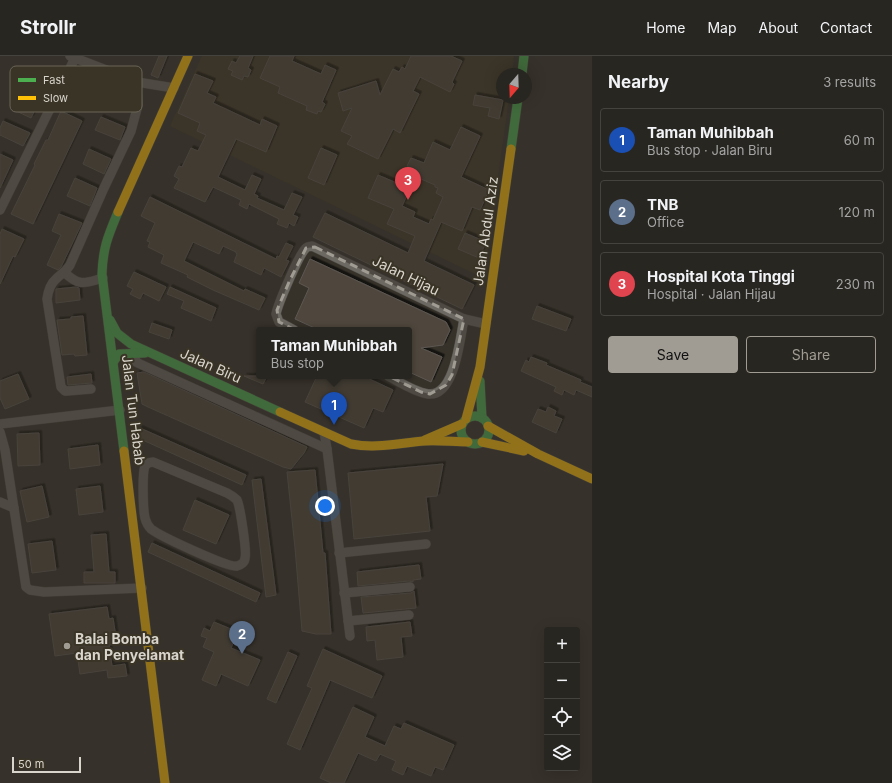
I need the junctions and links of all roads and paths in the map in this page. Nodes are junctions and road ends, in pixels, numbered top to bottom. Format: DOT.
graph roads {
  1 [pos="188,56"];
  2 [pos="524,56"];
  3 [pos="73,57"];
  4 [pos="96,66"];
  5 [pos="523,68"];
  6 [pos="142,83"];
  7 [pos="174,88"];
  8 [pos="517,104"];
  9 [pos="47,112"];
  10 [pos="136,112"];
  11 [pos="0,210"];
  12 [pos="65,273"];
  13 [pos="103,278"];
  14 [pos="108,313"];
  15 [pos="464,319"];
  16 [pos="486,324"];
  17 [pos="288,327"];
  18 [pos="134,352"];
  19 [pos="149,353"];
  20 [pos="114,361"];
  21 [pos="480,367"];
  22 [pos="394,379"];
  23 [pos="91,389"];
  24 [pos="120,410"];
  25 [pos="482,418"];
  26 [pos="464,421"];
  27 [pos="0,424"];
  28 [pos="488,426"];
  29 [pos="0,432"];
  30 [pos="324,432"];
  31 [pos="420,442"];
  32 [pos="468,442"];
  33 [pos="482,442"];
  34 [pos="327,449"];
  35 [pos="538,454"];
  36 [pos="592,479"];
  37 [pos="129,485"];
  38 [pos="143,488"];
  39 [pos="0,502"];
  40 [pos="14,508"];
  41 [pos="426,544"];
  42 [pos="339,553"];
  43 [pos="410,587"];
  44 [pos="142,588"];
  45 [pos="344,593"];
  46 [pos="409,616"];
  47 [pos="348,621"];
  48 [pos="350,636"];
  49 [pos="164,780"];
  1 -- 7 [label="main road, Jalan Tun Habab"];
  2 -- 5 [label="main road"];
  3 -- 4 [label="street"];
  6 -- 7 [label="street"];
  7 -- 13 [label="main road, Jalan Tun Habab"];
  8 -- 16 [label="main road, Jalan Abdul Aziz"];
  9 -- 11 [label="street"];
  10 -- 12 [label="street"];
  12 -- 13 [label="street"];
  12 -- 23 [label="street"];
  13 -- 14 [label="main road, Jalan Tun Habab"];
  14 -- 19 [label="main road, Jalan Biru"];
  14 -- 20 [label="main road, Jalan Tun Habab"];
  15 -- 16 [label="street, Jalan Hijau"];
  15 -- 17 [label="street, Jalan Hijau"];
  15 -- 22 [label="street"];
  16 -- 21 [label="main road, Jalan Abdul Aziz"];
  18 -- 19 [label="main road, Jalan Biru"];
  18 -- 20 [label="main road, Jalan Biru"];
  18 -- 34 [label="street"];
  19 -- 30 [label="main road, Jalan Biru"];
  20 -- 24 [label="main road, Jalan Tun Habab"];
  21 -- 25 [label="main road"];
  21 -- 26 [label="main road"];
  24 -- 27 [label="street"];
  24 -- 37 [label="main road, Jalan Tun Habab"];
  25 -- 26 [label="main road"];
  25 -- 28 [label="main road"];
  26 -- 31 [label="main road, Jalan Biru"];
  26 -- 32 [label="main road"];
  28 -- 33 [label="main road"];
  28 -- 35 [label="main road"];
  29 -- 40 [label="street"];
  30 -- 31 [label="main road, Jalan Biru"];
  30 -- 34 [label="street"];
  31 -- 32 [label="main road, Jalan Biru"];
  32 -- 33 [label="main road"];
  33 -- 35 [label="main road"];
  34 -- 42 [label="street"];
  35 -- 36 [label="main road"];
  37 -- 38 [label="street"];
  37 -- 44 [label="main road, Jalan Tun Habab"];
  38 -- 38 [label="street"];
  39 -- 40 [label="street"];
  40 -- 44 [label="street"];
  41 -- 42 [label="street"];
  42 -- 45 [label="street"];
  43 -- 45 [label="street"];
  44 -- 49 [label="main road, Jalan Tun Habab"];
  45 -- 47 [label="street"];
  46 -- 47 [label="street"];
  47 -- 48 [label="street"];
}
